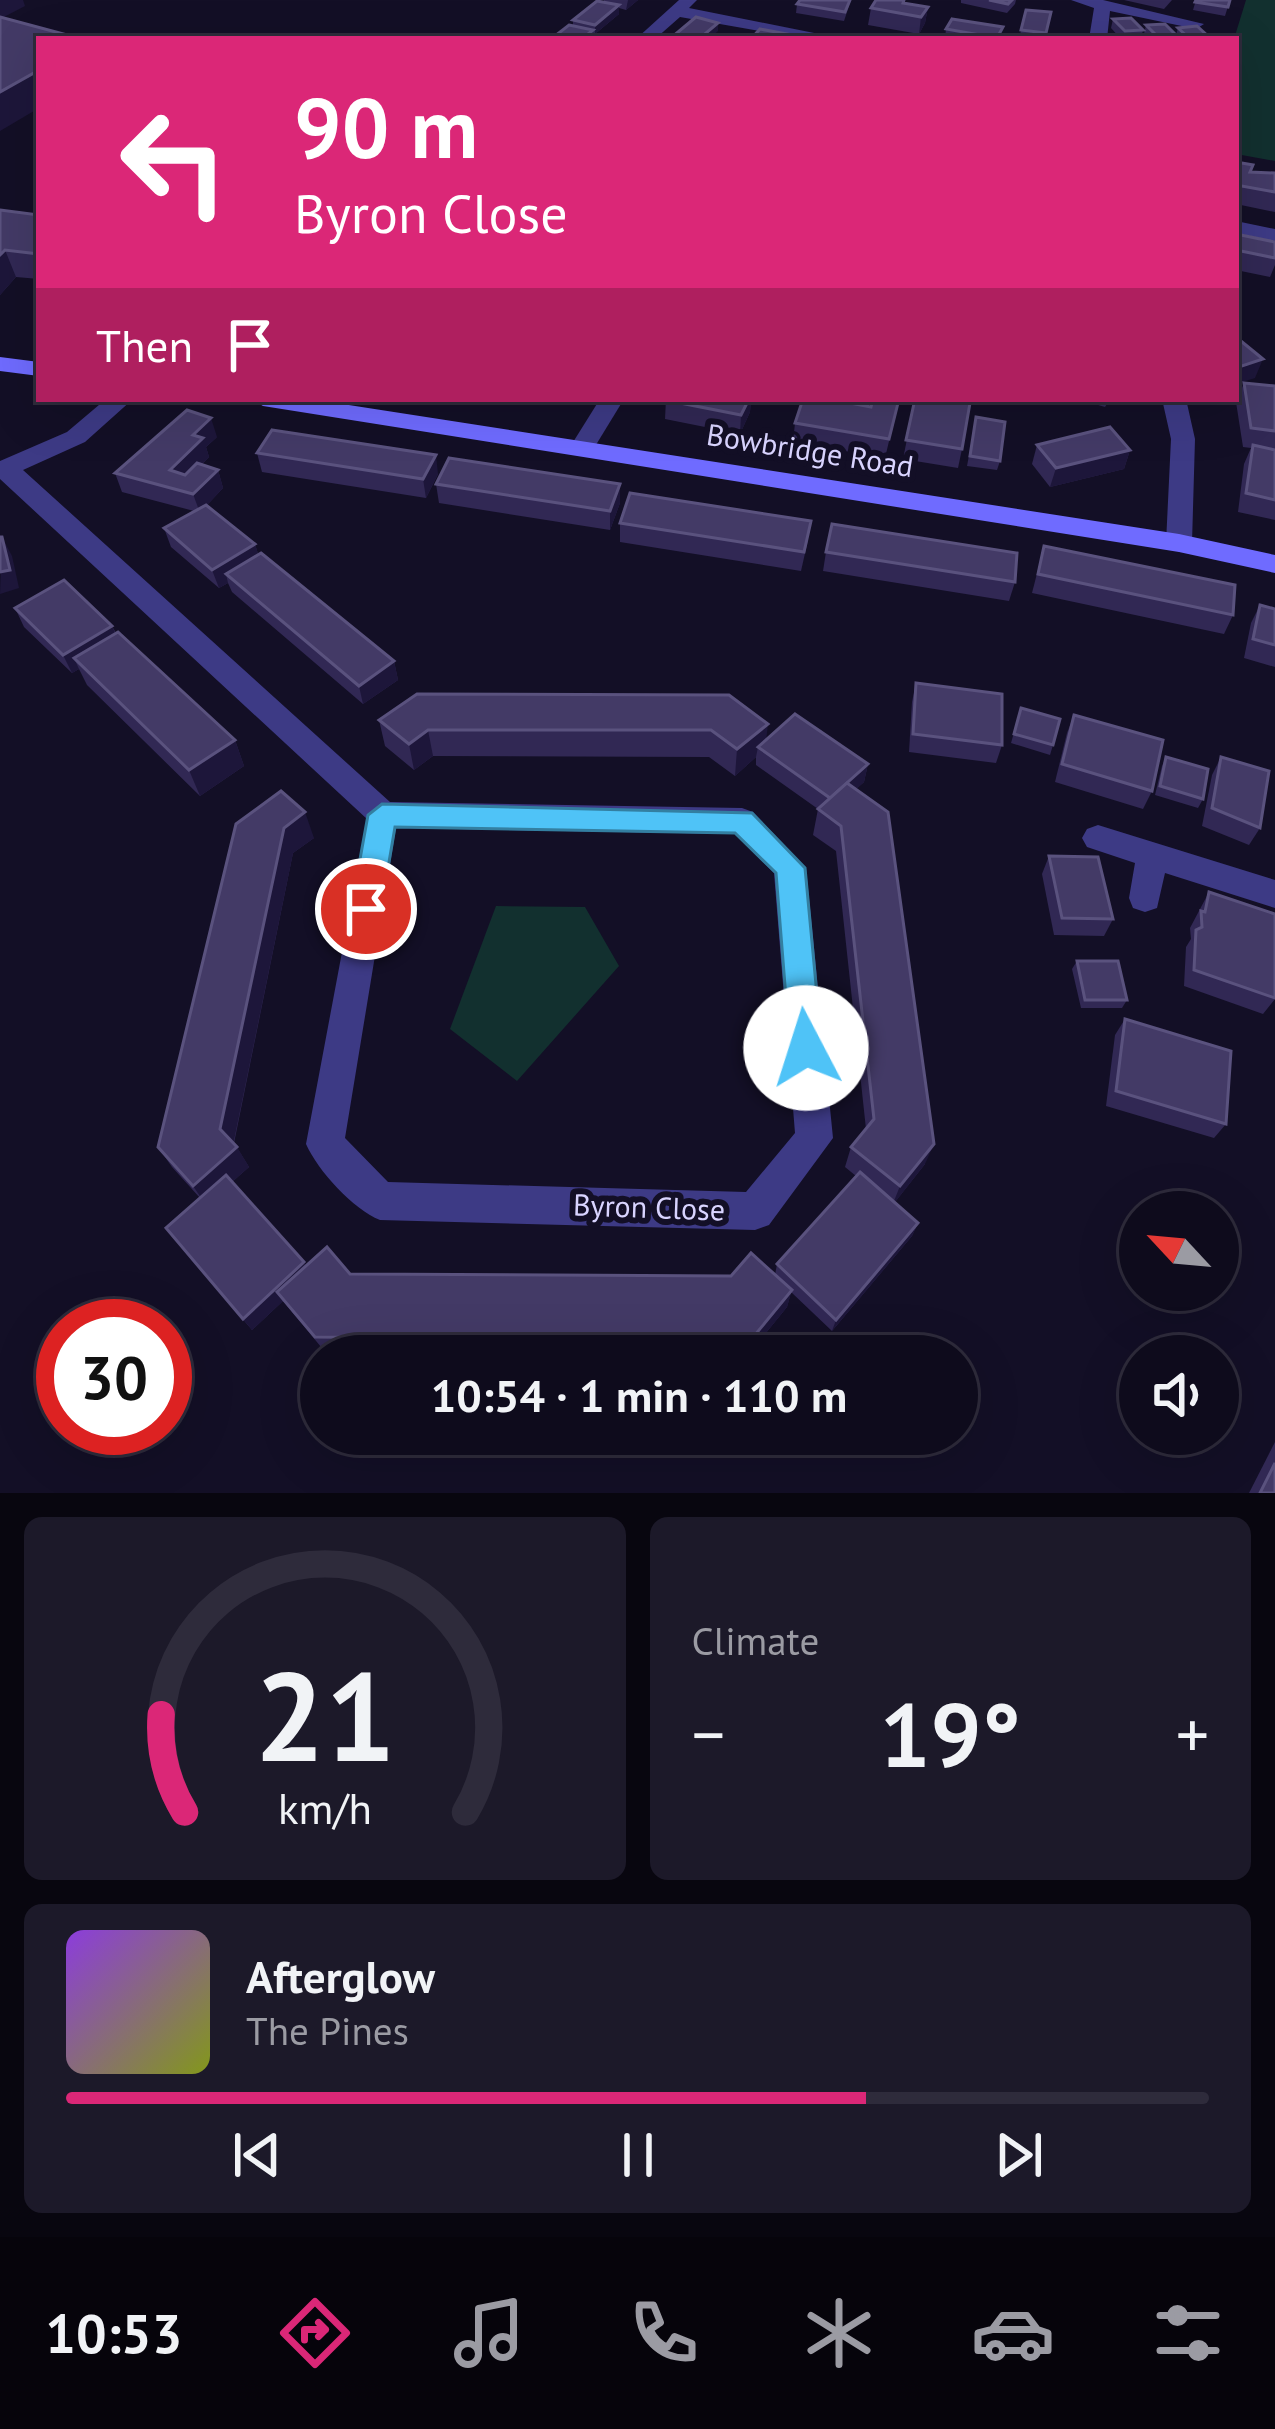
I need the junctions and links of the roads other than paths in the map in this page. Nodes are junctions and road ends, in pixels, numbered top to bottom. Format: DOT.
graph roads {
  1 [pos="1079,0"];
  2 [pos="1103,5"];
  3 [pos="683,6"];
  4 [pos="1196,24"];
  5 [pos="648,36"];
  6 [pos="822,36"];
  7 [pos="1098,36"];
  8 [pos="1239,228"];
  9 [pos="1275,236"];
  10 [pos="0,364"];
  11 [pos="36,369"];
  12 [pos="117,402"];
  13 [pos="283,402"];
  14 [pos="610,402"];
  15 [pos="1175,402"];
  16 [pos="582,448"];
  17 [pos="3,470"];
  18 [pos="1179,543"];
  19 [pos="1275,564"];
  20 [pos="382,815"];
  21 [pos="1098,838"];
  22 [pos="1152,855"];
  23 [pos="1275,894"];
  24 [pos="1144,898"];
  1 -- 2 [label="street"];
  2 -- 4 [label="street"];
  2 -- 7 [label="street"];
  3 -- 5 [label="street"];
  3 -- 6 [label="street"];
  8 -- 9 [label="street"];
  10 -- 11 [label="street"];
  12 -- 17 [label="street"];
  13 -- 16 [label="street, Bowbridge Road"];
  14 -- 16 [label="street"];
  15 -- 18 [label="street"];
  16 -- 18 [label="street, Bowbridge Road"];
  17 -- 20 [label="street"];
  18 -- 19 [label="street, Bowbridge Road"];
  20 -- 20 [label="street, Byron Close"];
  21 -- 22 [label="street"];
  22 -- 23 [label="street"];
  22 -- 24 [label="street"];
}
